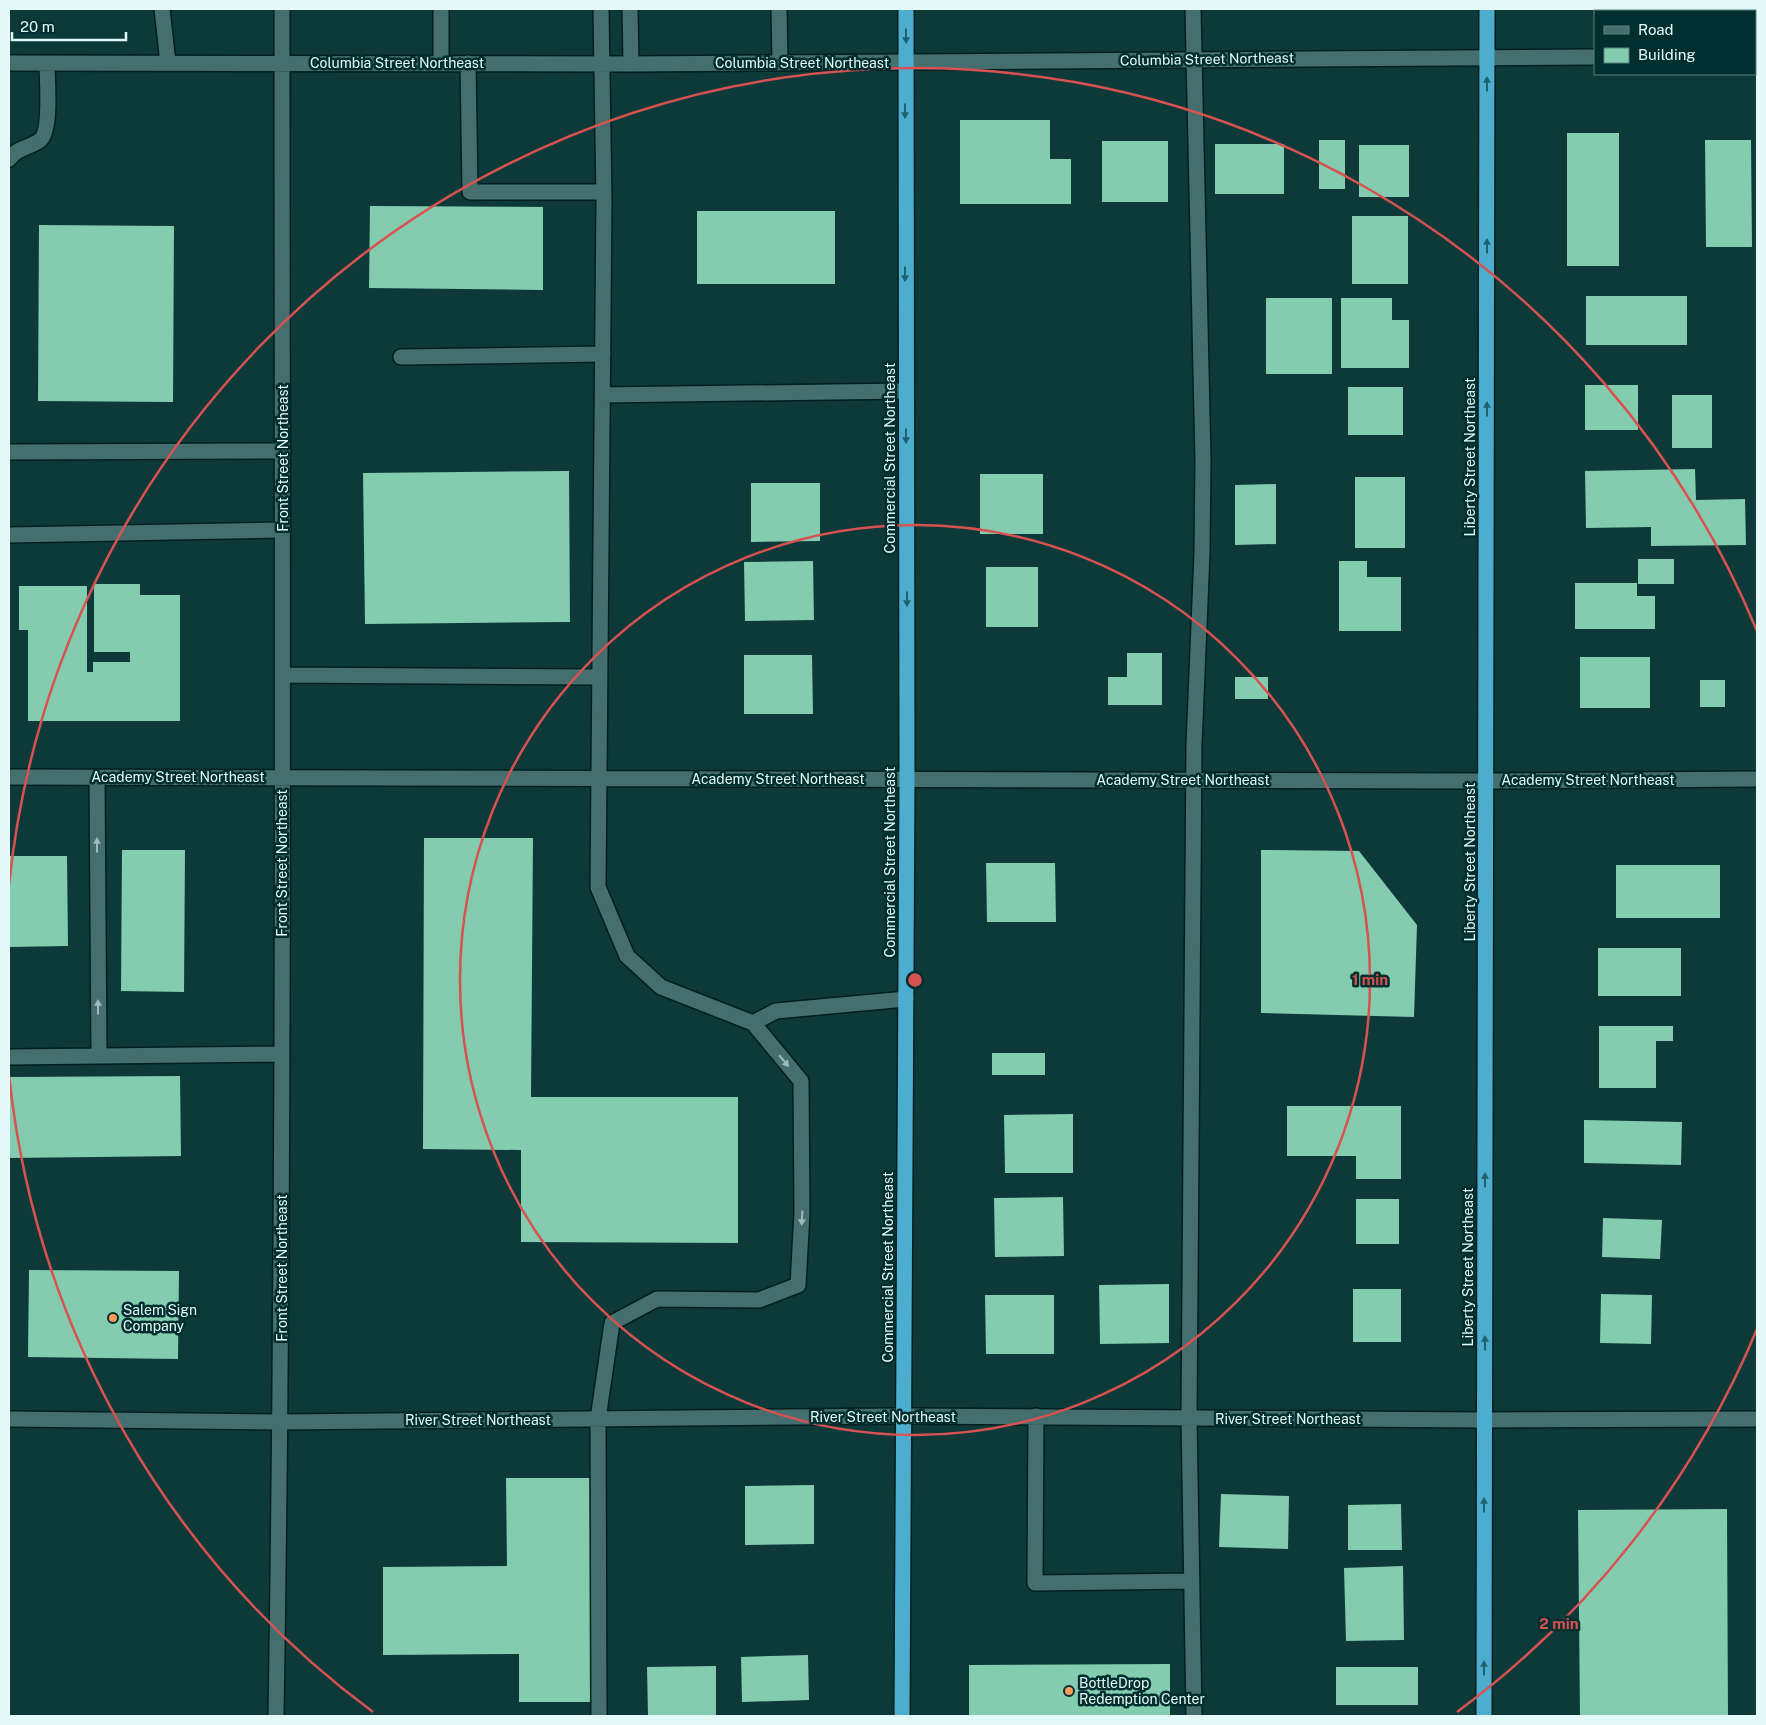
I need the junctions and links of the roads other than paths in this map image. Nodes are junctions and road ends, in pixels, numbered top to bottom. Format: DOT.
graph roads {
  1 [pos="162,9"];
  2 [pos="282,9"];
  3 [pos="442,9"];
  4 [pos="601,9"];
  5 [pos="630,9"];
  6 [pos="779,9"];
  7 [pos="906,9"];
  8 [pos="1193,9"];
  9 [pos="1487,9"];
  10 [pos="1487,57"];
  11 [pos="1594,57"];
  12 [pos="1193,58"];
  13 [pos="9,63"];
  14 [pos="168,63"];
  15 [pos="282,63"];
  16 [pos="441,63"];
  17 [pos="468,63"];
  18 [pos="780,63"];
  19 [pos="906,63"];
  20 [pos="47,64"];
  21 [pos="601,64"];
  22 [pos="631,64"];
  23 [pos="9,158"];
  24 [pos="604,192"];
  25 [pos="603,354"];
  26 [pos="401,357"];
  27 [pos="906,391"];
  28 [pos="602,395"];
  29 [pos="283,451"];
  30 [pos="9,452"];
  31 [pos="283,530"];
  32 [pos="9,535"];
  33 [pos="283,675"];
  34 [pos="599,678"];
  35 [pos="9,777"];
  36 [pos="97,777"];
  37 [pos="282,777"];
  38 [pos="598,778"];
  39 [pos="907,779"];
  40 [pos="1757,779"];
  41 [pos="1195,780"];
  42 [pos="1486,781"];
  43 [pos="906,1000"];
  44 [pos="753,1024"];
  45 [pos="282,1054"];
  46 [pos="99,1056"];
  47 [pos="9,1057"];
  48 [pos="904,1416"];
  49 [pos="1036,1416"];
  50 [pos="1189,1418"];
  51 [pos="9,1419"];
  52 [pos="1757,1419"];
  53 [pos="598,1420"];
  54 [pos="1484,1420"];
  55 [pos="281,1422"];
  56 [pos="1191,1581"];
  57 [pos="276,1716"];
  58 [pos="599,1716"];
  59 [pos="902,1716"];
  60 [pos="1194,1716"];
  61 [pos="1484,1716"];
  1 -- 14 [label="street"];
  2 -- 15 [label="street, Front Street Northeast"];
  3 -- 16 [label="street"];
  4 -- 21 [label="street"];
  5 -- 22 [label="street"];
  6 -- 18 [label="street"];
  7 -- 19 [label="highway, Commercial Street Northeast, one-way"];
  8 -- 12 [label="street"];
  9 -- 10 [label="highway, Liberty Street Northeast"];
  10 -- 11 [label="street, Columbia Street Northeast"];
  10 -- 12 [label="street, Columbia Street Northeast"];
  42 -- 10 [label="highway, Liberty Street Northeast, one-way"];
  12 -- 19 [label="street, Columbia Street Northeast"];
  12 -- 41 [label="street"];
  13 -- 20 [label="street, Columbia Street Northeast"];
  14 -- 15 [label="street, Columbia Street Northeast"];
  14 -- 20 [label="street, Columbia Street Northeast"];
  15 -- 16 [label="street, Columbia Street Northeast"];
  15 -- 29 [label="street, Front Street Northeast"];
  16 -- 17 [label="street, Columbia Street Northeast"];
  17 -- 21 [label="street, Columbia Street Northeast"];
  17 -- 24 [label="street"];
  18 -- 19 [label="street, Columbia Street Northeast"];
  18 -- 22 [label="street, Columbia Street Northeast"];
  19 -- 27 [label="highway, Commercial Street Northeast, one-way"];
  20 -- 23 [label="street"];
  21 -- 22 [label="street, Columbia Street Northeast"];
  21 -- 24 [label="street"];
  24 -- 25 [label="street"];
  25 -- 26 [label="street"];
  25 -- 28 [label="street"];
  27 -- 28 [label="street"];
  27 -- 39 [label="highway, Commercial Street Northeast, one-way"];
  28 -- 34 [label="street"];
  29 -- 30 [label="street"];
  29 -- 31 [label="street, Front Street Northeast"];
  31 -- 32 [label="street"];
  31 -- 33 [label="street, Front Street Northeast"];
  33 -- 34 [label="street"];
  33 -- 37 [label="street, Front Street Northeast"];
  34 -- 38 [label="street"];
  35 -- 36 [label="street, Academy Street Northeast"];
  36 -- 37 [label="street, Academy Street Northeast"];
  46 -- 36 [label="street, one-way"];
  37 -- 38 [label="street, Academy Street Northeast"];
  37 -- 45 [label="street, Front Street Northeast"];
  38 -- 39 [label="street, Academy Street Northeast"];
  38 -- 44 [label="street"];
  39 -- 41 [label="street, Academy Street Northeast"];
  39 -- 43 [label="highway, Commercial Street Northeast"];
  40 -- 42 [label="street, Academy Street Northeast"];
  41 -- 42 [label="street, Academy Street Northeast"];
  41 -- 50 [label="street"];
  54 -- 42 [label="highway, Liberty Street Northeast, one-way"];
  43 -- 44 [label="street"];
  43 -- 48 [label="highway, Commercial Street Northeast"];
  44 -- 53 [label="street, one-way"];
  45 -- 46 [label="street"];
  45 -- 55 [label="street, Front Street Northeast"];
  46 -- 47 [label="street"];
  48 -- 49 [label="street, River Street Northeast"];
  48 -- 53 [label="street, River Street Northeast"];
  48 -- 59 [label="highway, Commercial Street Northeast"];
  49 -- 50 [label="street, River Street Northeast"];
  49 -- 56 [label="street"];
  50 -- 54 [label="street, River Street Northeast"];
  50 -- 56 [label="street"];
  51 -- 55 [label="street, River Street Northeast"];
  52 -- 54 [label="street, River Street Northeast"];
  53 -- 55 [label="street, River Street Northeast"];
  53 -- 58 [label="street"];
  61 -- 54 [label="highway, Liberty Street Northeast, one-way"];
  55 -- 57 [label="street, Front Street Northeast"];
  56 -- 60 [label="street"];
}
